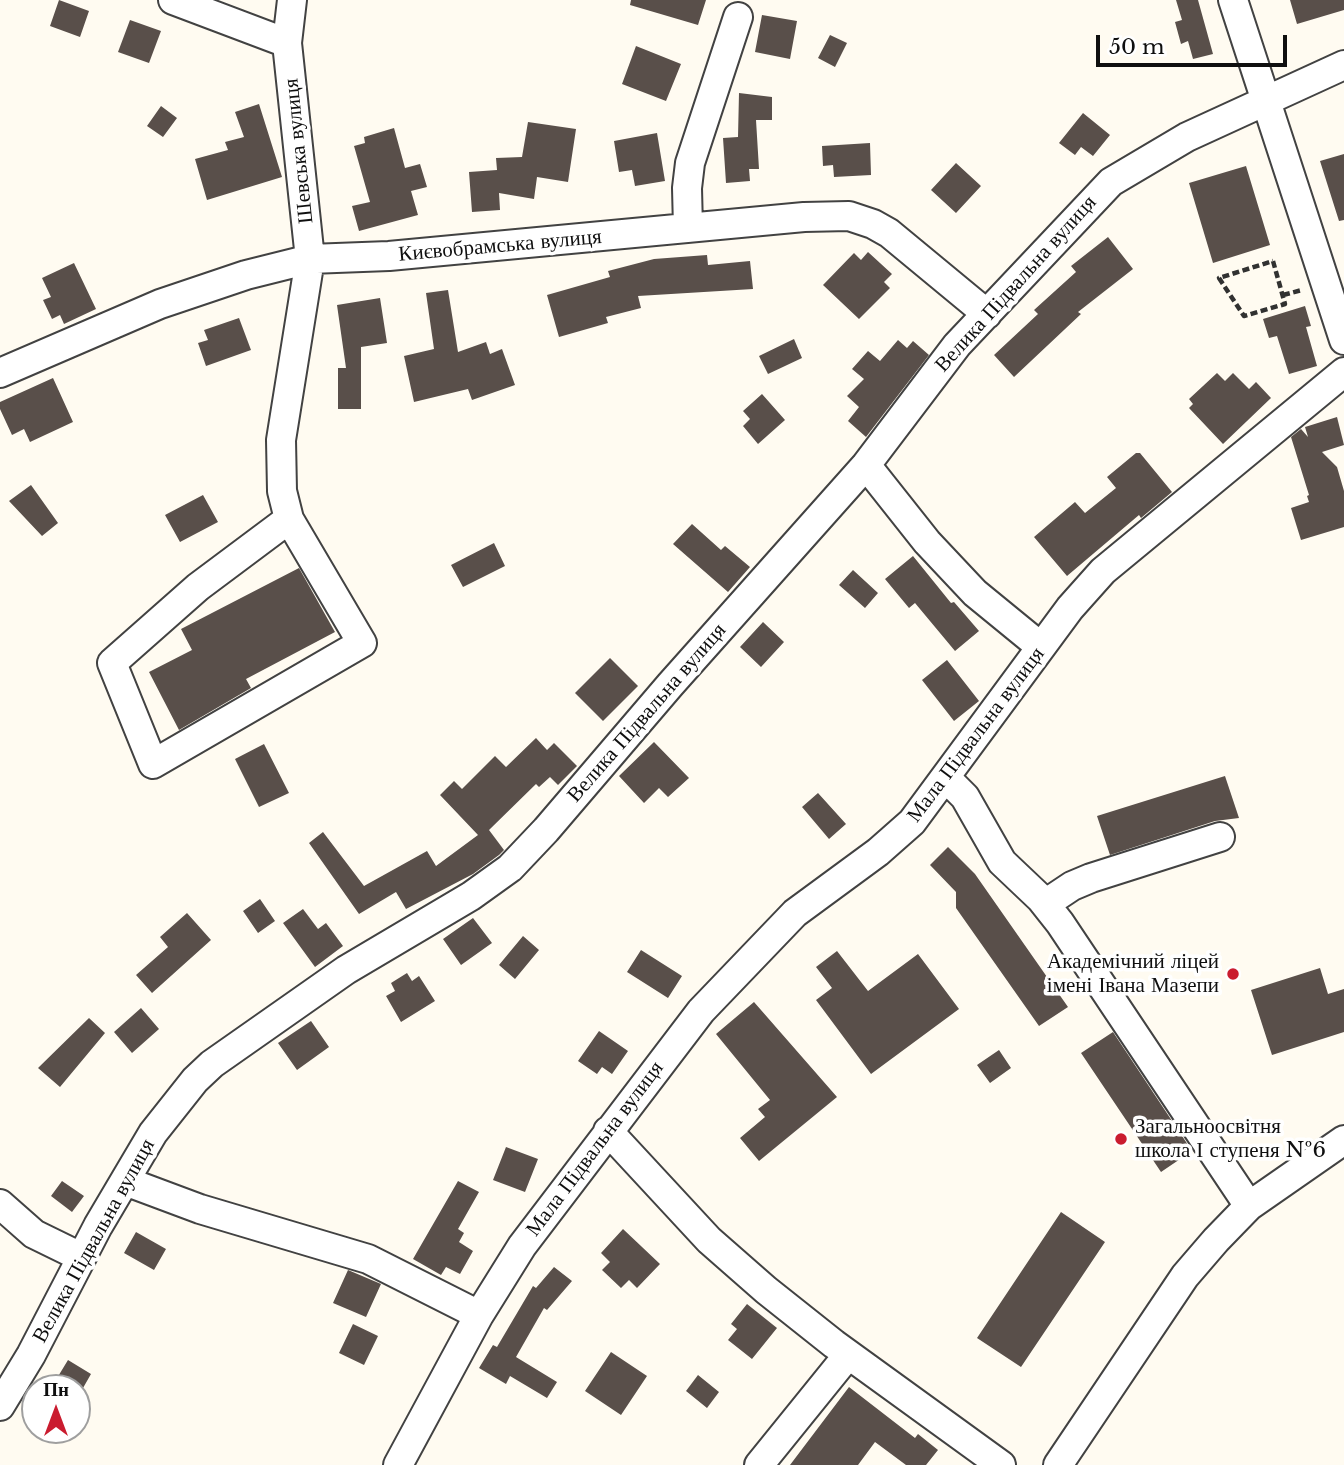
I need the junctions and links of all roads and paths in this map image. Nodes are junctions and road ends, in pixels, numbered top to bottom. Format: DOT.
graph roads {
  1 [pos="173,0"];
  2 [pos="292,0"];
  3 [pos="1233,0"];
  4 [pos="738,17"];
  5 [pos="288,43"];
  6 [pos="1344,65"];
  7 [pos="1266,102"];
  8 [pos="688,228"];
  9 [pos="310,259"];
  10 [pos="1219,278"];
  11 [pos="987,314"];
  12 [pos="1344,340"];
  13 [pos="1344,372"];
  14 [pos="0,373"];
  15 [pos="866,465"];
  16 [pos="289,519"];
  17 [pos="1041,647"];
  18 [pos="946,778"];
  19 [pos="1220,837"];
  20 [pos="1045,904"];
  21 [pos="608,1131"];
  22 [pos="1344,1140"];
  23 [pos="125,1181"];
  24 [pos="0,1205"];
  25 [pos="1249,1206"];
  26 [pos="80,1257"];
  27 [pos="479,1315"];
  28 [pos="848,1355"];
  29 [pos="0,1406"];
  30 [pos="398,1465"];
  31 [pos="760,1465"];
  32 [pos="1001,1465"];
  33 [pos="1058,1465"];
  1 -- 5 [label="street"];
  2 -- 5 [label="street, Шевська вулиця"];
  3 -- 7 [label="street"];
  4 -- 8 [label="street"];
  5 -- 9 [label="street, Шевська вулиця"];
  6 -- 7 [label="street, Велика Підвальна вулиця"];
  7 -- 11 [label="street, Велика Підвальна вулиця"];
  7 -- 12 [label="street"];
  8 -- 9 [label="street, Києвобрамська вулиця"];
  8 -- 11 [label="street, Києвобрамська вулиця"];
  9 -- 14 [label="street, Києвобрамська вулиця"];
  9 -- 16 [label="street, Шевська вулиця"];
  10 -- 10 [label="path"];
  11 -- 15 [label="street, Велика Підвальна вулиця"];
  13 -- 17 [label="street, Мала Підвальна вулиця"];
  15 -- 17 [label="street"];
  15 -- 23 [label="street, Велика Підвальна вулиця"];
  16 -- 16 [label="street, Шевська вулиця"];
  17 -- 18 [label="street, Мала Підвальна вулиця"];
  18 -- 20 [label="street"];
  18 -- 21 [label="street, Мала Підвальна вулиця"];
  19 -- 20 [label="street"];
  20 -- 25 [label="street"];
  21 -- 27 [label="street, Мала Підвальна вулиця"];
  21 -- 28 [label="street"];
  22 -- 25 [label="street"];
  23 -- 26 [label="street, Велика Підвальна вулиця"];
  23 -- 27 [label="street"];
  24 -- 26 [label="street"];
  25 -- 33 [label="street"];
  26 -- 29 [label="street, Велика Підвальна вулиця"];
  27 -- 30 [label="street, Мала Підвальна вулиця"];
  28 -- 31 [label="street"];
  28 -- 32 [label="street"];
}
